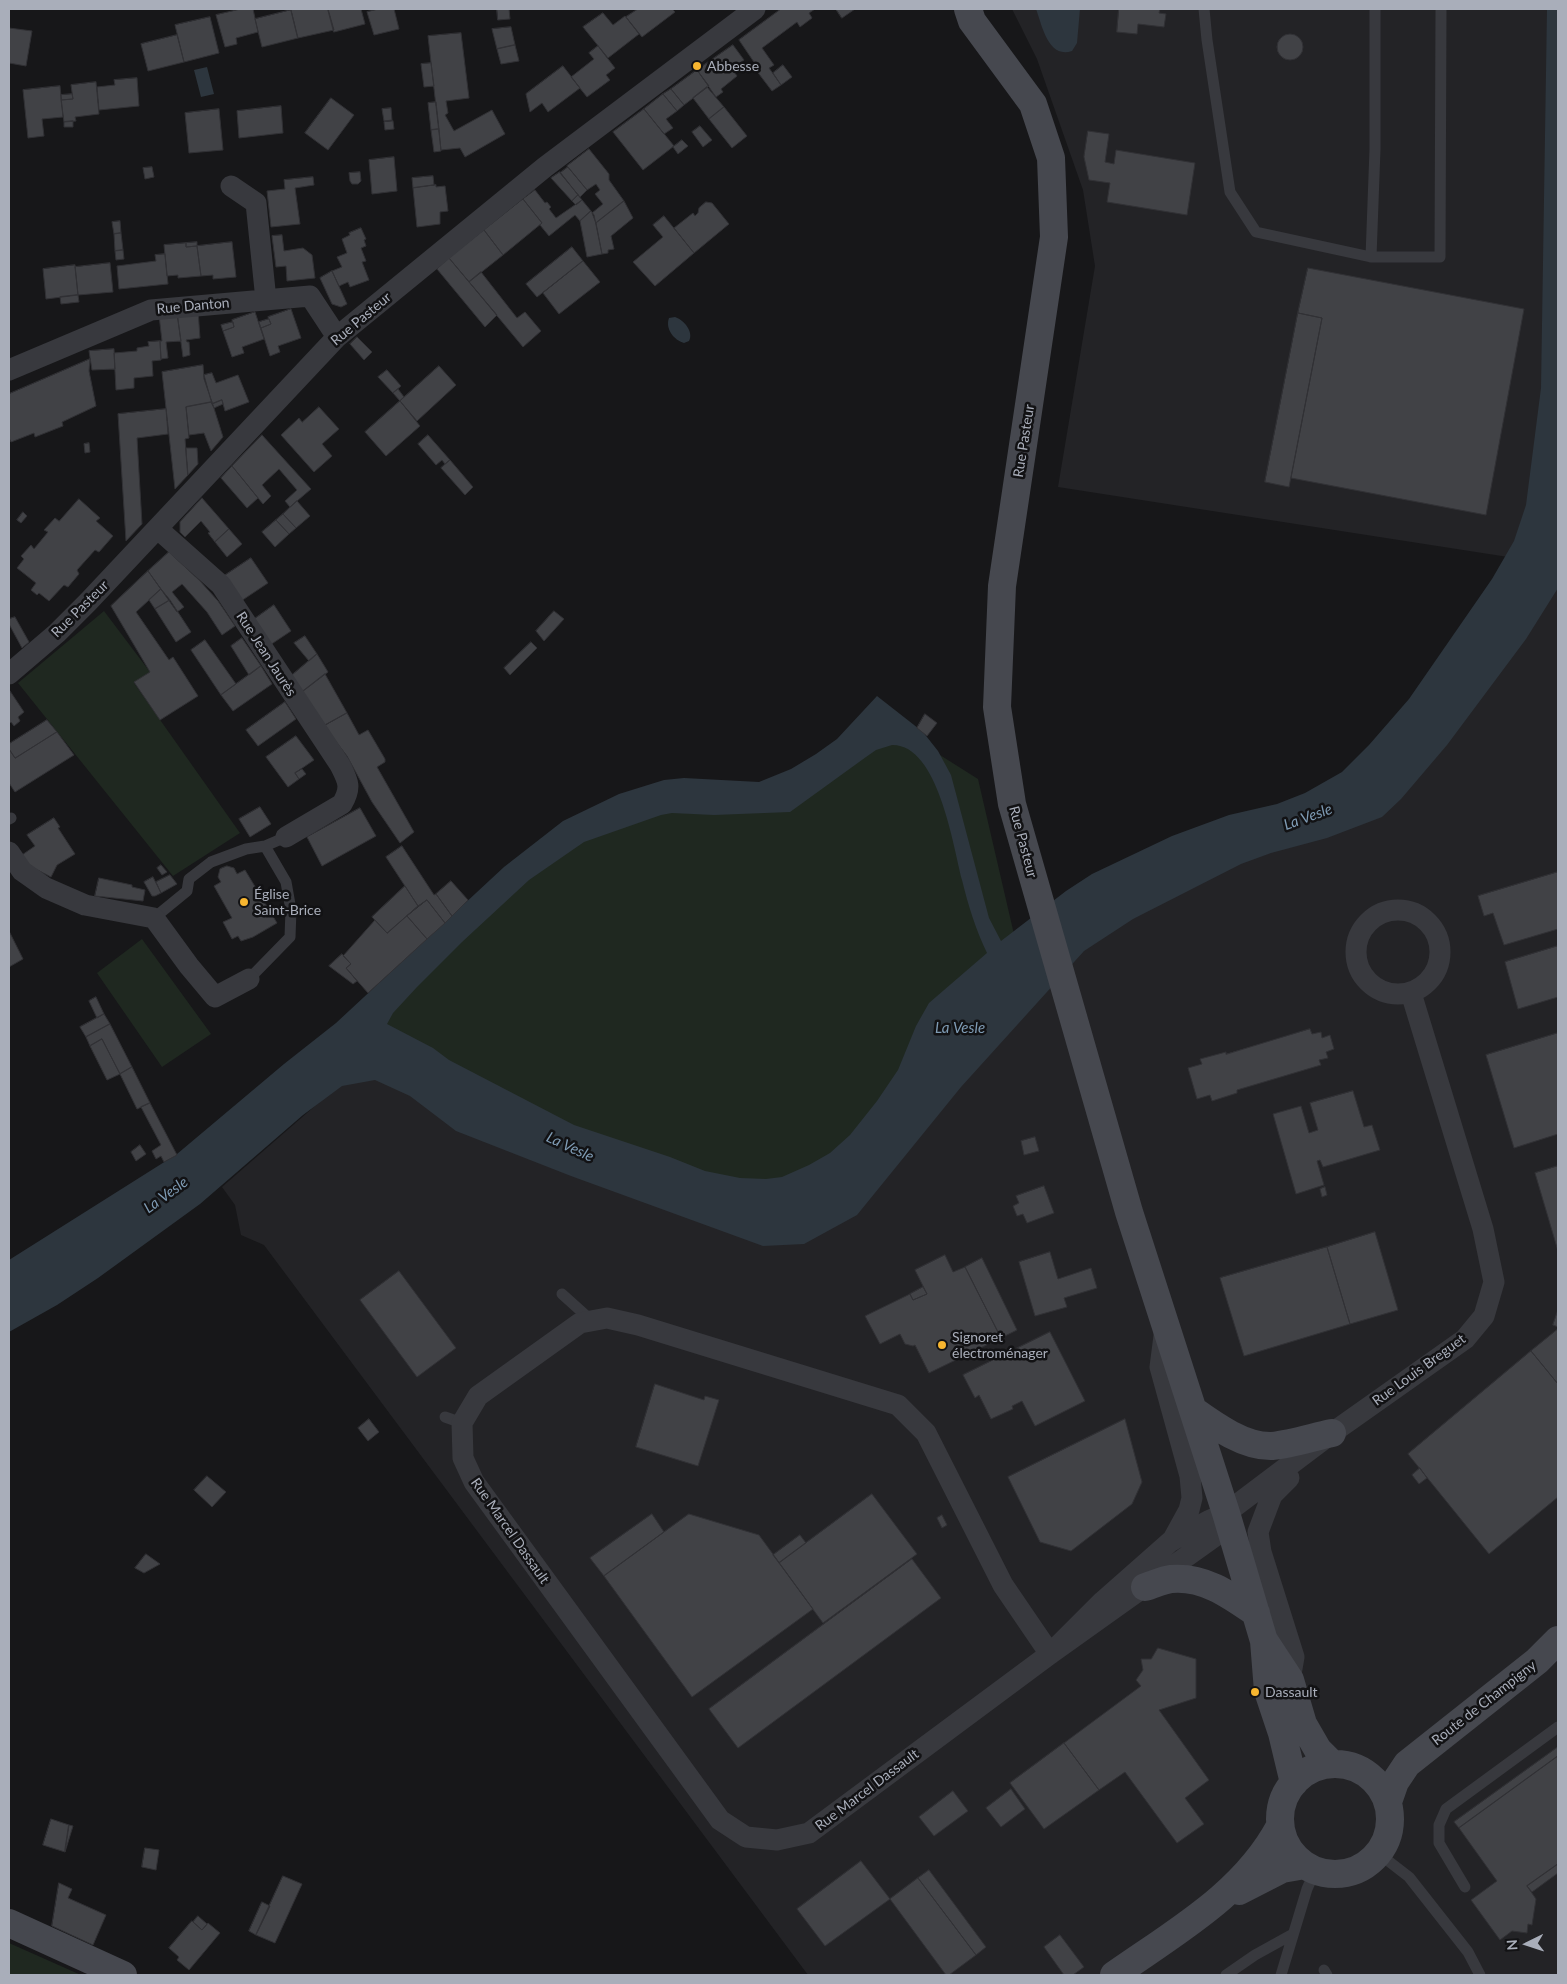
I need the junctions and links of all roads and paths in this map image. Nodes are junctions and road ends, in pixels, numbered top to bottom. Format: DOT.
graph roads {
  1 [pos="755,9"];
  2 [pos="968,9"];
  3 [pos="1204,9"];
  4 [pos="1375,9"];
  5 [pos="1441,9"];
  6 [pos="231,186"];
  7 [pos="1371,257"];
  8 [pos="266,300"];
  9 [pos="337,337"];
  10 [pos="9,370"];
  11 [pos="158,528"];
  12 [pos="9,674"];
  13 [pos="286,837"];
  14 [pos="265,846"];
  15 [pos="9,852"];
  16 [pos="154,918"];
  17 [pos="249,979"];
  18 [pos="1411,993"];
  19 [pos="562,1294"];
  20 [pos="592,1320"];
  21 [pos="1165,1323"];
  22 [pos="1193,1410"];
  23 [pos="1332,1433"];
  24 [pos="1226,1513"];
  25 [pos="1171,1541"];
  26 [pos="1145,1587"];
  27 [pos="1256,1613"];
  28 [pos="1558,1640"];
  29 [pos="1264,1641"];
  30 [pos="1050,1654"];
  31 [pos="1290,1680"];
  32 [pos="1558,1727"];
  33 [pos="1332,1764"];
  34 [pos="1407,1764"];
  35 [pos="1369,1776"];
  36 [pos="1294,1783"];
  37 [pos="1388,1802"];
  38 [pos="1280,1826"];
  39 [pos="1378,1853"];
  40 [pos="1310,1868"];
  41 [pos="1465,1887"];
  42 [pos="1214,1905"];
  43 [pos="9,1922"];
  44 [pos="1294,1934"];
  45 [pos="122,1975"];
  46 [pos="1114,1975"];
  47 [pos="1226,1975"];
  48 [pos="1281,1975"];
  49 [pos="1480,1975"];
  1 -- 9 [label="street, Rue Pasteur"];
  2 -- 21 [label="street, Rue Pasteur"];
  3 -- 7 [label="lane"];
  4 -- 7 [label="lane"];
  5 -- 7 [label="lane"];
  6 -- 8 [label="street"];
  8 -- 9 [label="street, Rue Danton"];
  8 -- 10 [label="street, Rue Danton"];
  9 -- 11 [label="street, Rue Pasteur"];
  11 -- 12 [label="street, Rue Pasteur"];
  11 -- 13 [label="street, Rue Jean Jaurès"];
  13 -- 14 [label="lane"];
  14 -- 16 [label="lane"];
  14 -- 17 [label="lane"];
  15 -- 16 [label="street"];
  16 -- 17 [label="street"];
  18 -- 18 [label="street"];
  18 -- 23 [label="street, Rue Louis Breguet"];
  19 -- 20 [label="lane"];
  20 -- 30 [label="street, Rue Marcel Dassault"];
  20 -- 30 [label="street, Rue Marcel Dassault"];
  21 -- 22 [label="street, Rue Pasteur"];
  21 -- 25 [label="street"];
  22 -- 23 [label="street"];
  22 -- 24 [label="street, Rue Pasteur"];
  23 -- 24 [label="street, Rue Louis Breguet"];
  23 -- 31 [label="street"];
  24 -- 25 [label="street, Rue Marcel Dassault"];
  24 -- 26 [label="street, Rue Marcel Dassault"];
  24 -- 27 [label="street, Rue Pasteur"];
  25 -- 30 [label="street, Rue Marcel Dassault"];
  26 -- 27 [label="street"];
  26 -- 30 [label="street, Rue Marcel Dassault"];
  27 -- 29 [label="street, Rue Pasteur"];
  28 -- 34 [label="street, Route de Champigny"];
  29 -- 31 [label="street"];
  29 -- 36 [label="street"];
  31 -- 33 [label="street"];
  32 -- 41 [label="lane"];
  33 -- 35 [label="street"];
  33 -- 36 [label="street"];
  34 -- 35 [label="street, Route de Champigny"];
  34 -- 37 [label="street, Route de Champigny"];
  35 -- 37 [label="street"];
  36 -- 38 [label="street"];
  37 -- 39 [label="street"];
  38 -- 40 [label="street"];
  38 -- 42 [label="street"];
  39 -- 40 [label="street"];
  39 -- 49 [label="lane"];
  40 -- 42 [label="street"];
  40 -- 44 [label="lane"];
  42 -- 46 [label="street"];
  43 -- 45 [label="street"];
  44 -- 47 [label="lane"];
  44 -- 48 [label="lane"];
}
